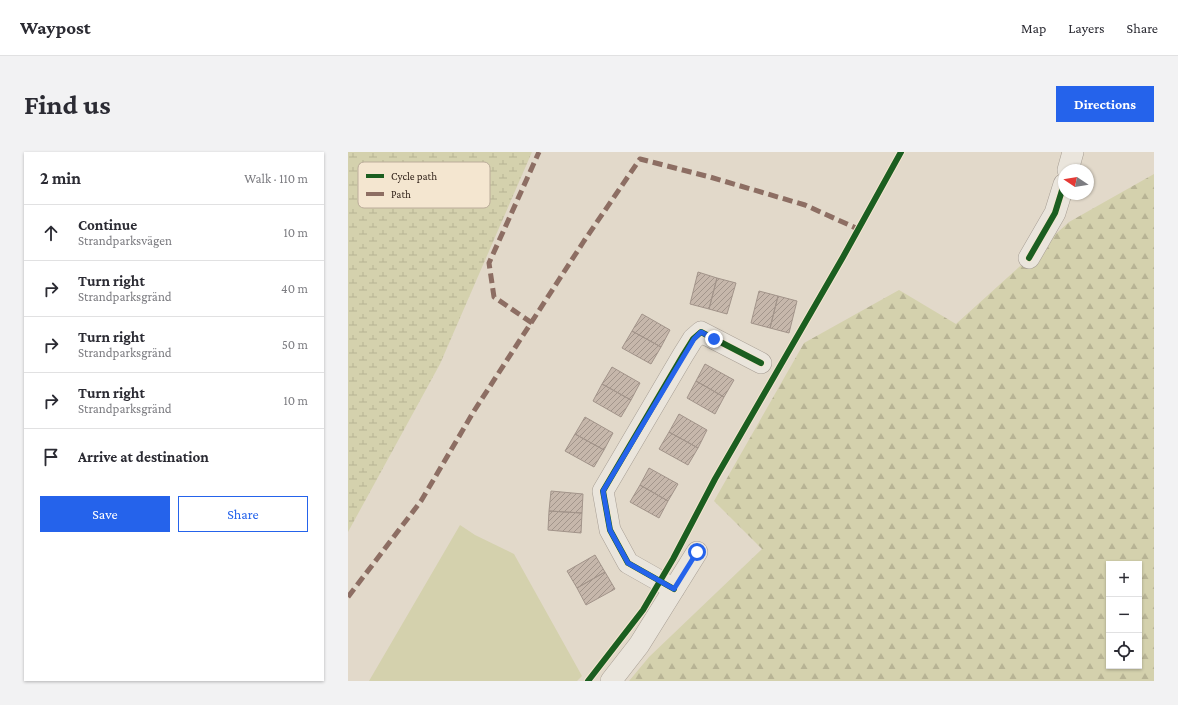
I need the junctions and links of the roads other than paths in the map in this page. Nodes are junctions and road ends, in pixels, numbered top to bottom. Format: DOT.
graph roads {
  1 [pos="1073,152"];
  2 [pos="1070,164"];
  3 [pos="1059,200"];
  4 [pos="1029,258"];
  5 [pos="762,364"];
  6 [pos="697,552"];
  7 [pos="674,589"];
  8 [pos="611,681"];
  1 -- 2 [label="street"];
  3 -- 4 [label="street"];
  5 -- 7 [label="street"];
  6 -- 7 [label="street"];
  7 -- 8 [label="street"];
}
